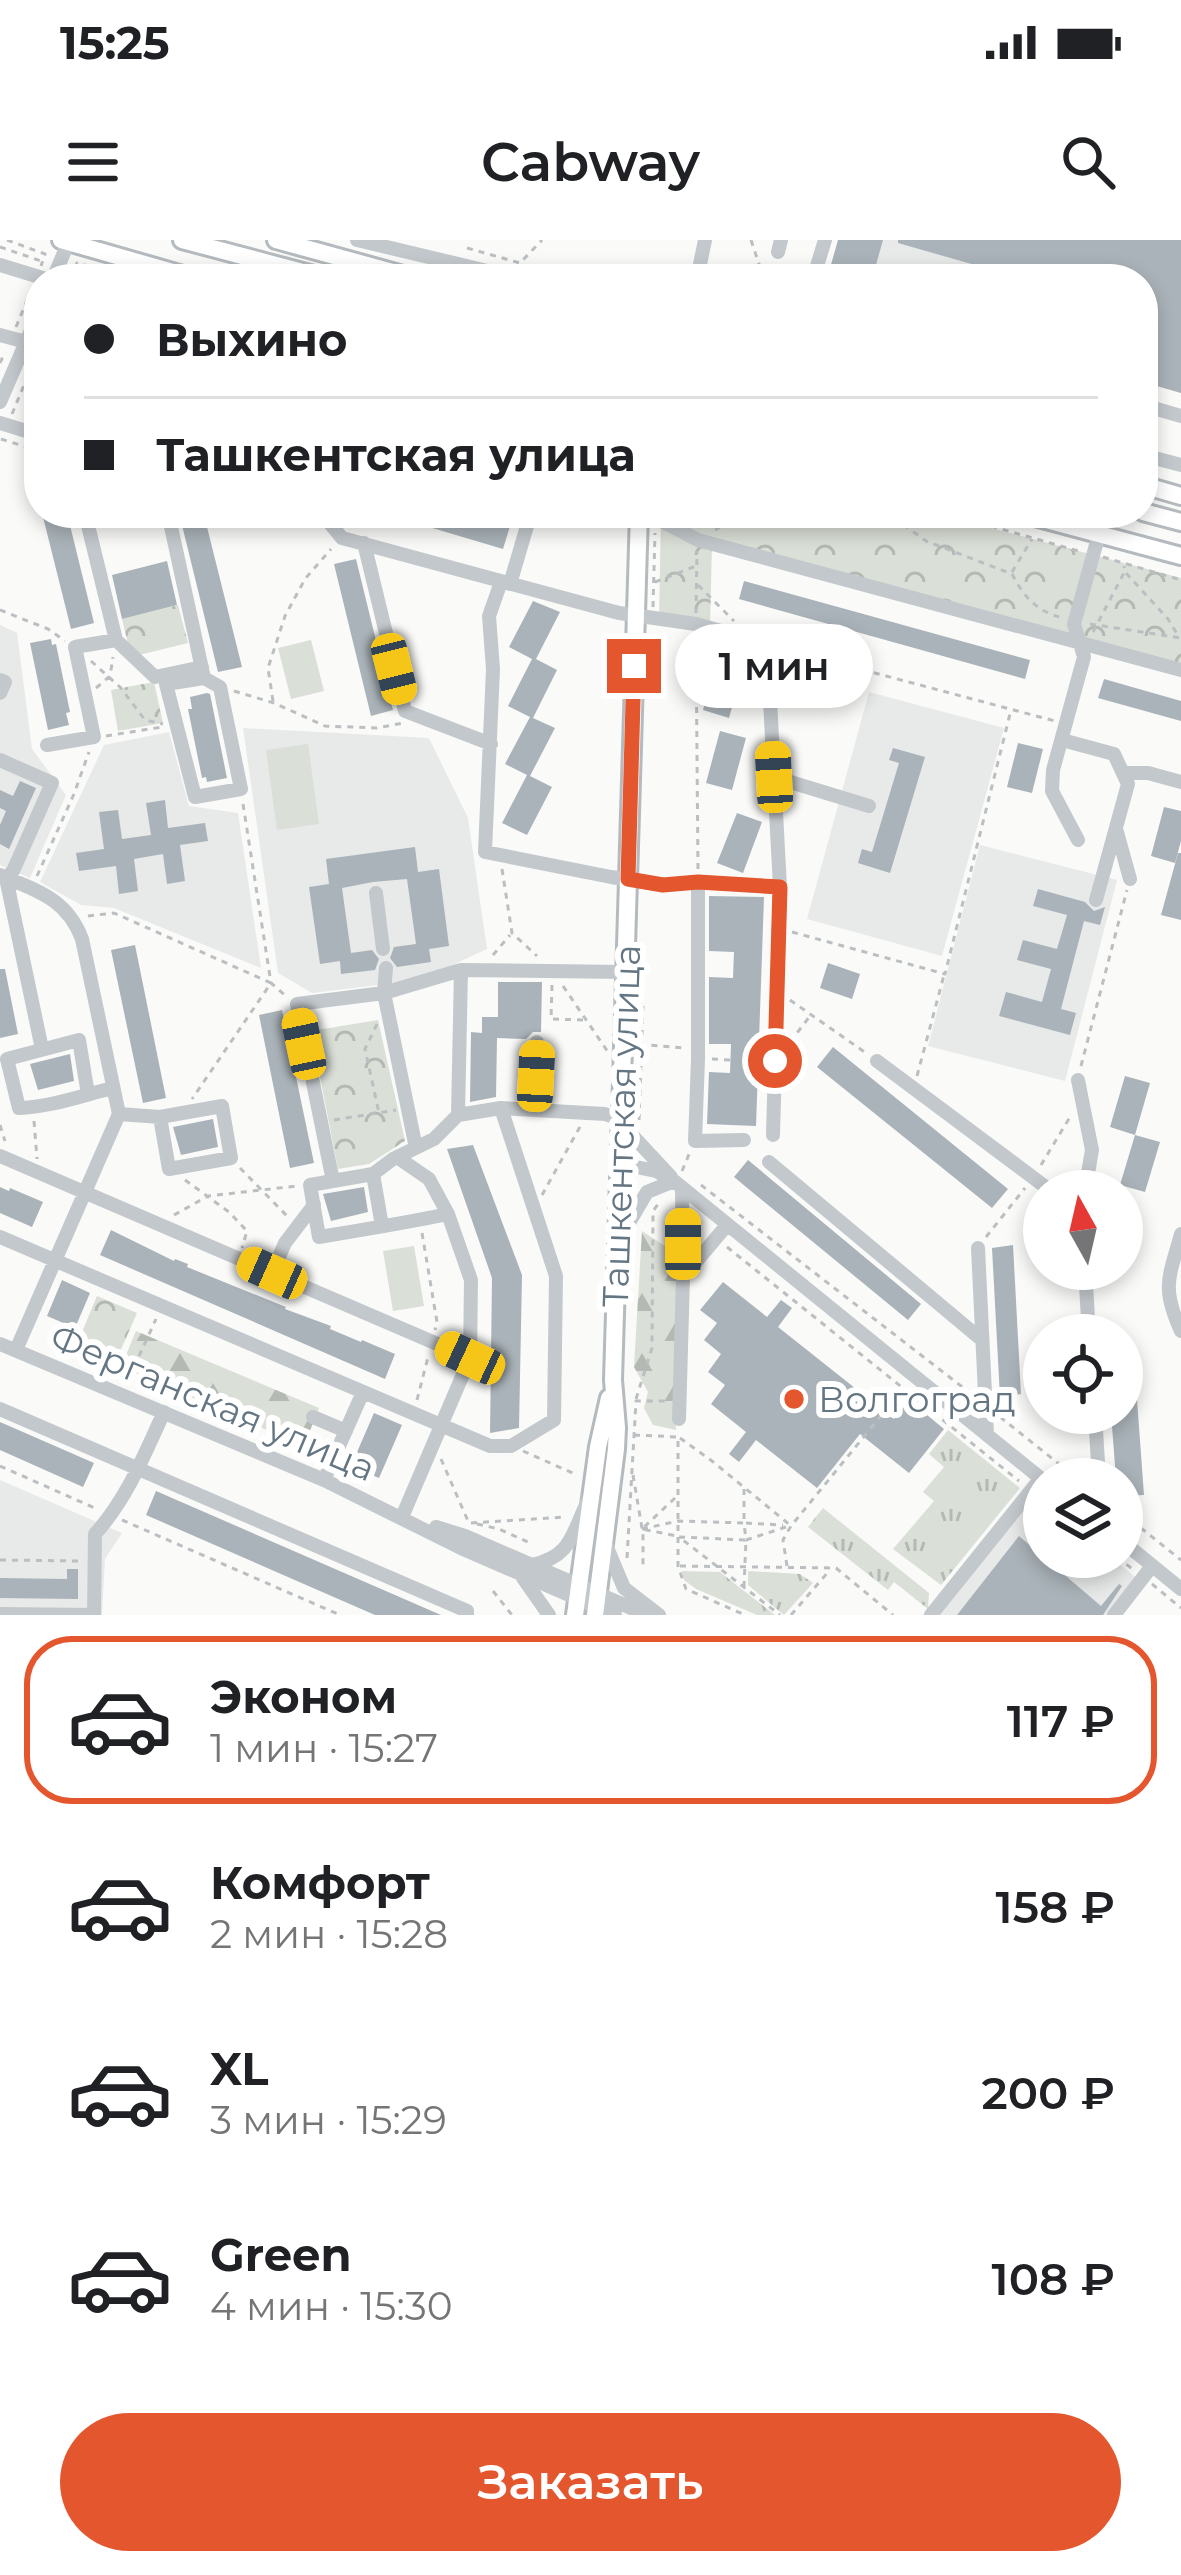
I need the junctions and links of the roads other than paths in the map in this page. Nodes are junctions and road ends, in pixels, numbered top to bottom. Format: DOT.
graph roads {
  1 [pos="182,240"];
  2 [pos="276,240"];
  3 [pos="357,240"];
  4 [pos="64,241"];
  5 [pos="144,264"];
  6 [pos="272,264"];
  7 [pos="363,264"];
  8 [pos="458,264"];
  9 [pos="19,341"];
  10 [pos="0,402"];
  11 [pos="90,528"];
  12 [pos="171,528"];
  13 [pos="334,528"];
  14 [pos="526,528"];
  15 [pos="647,528"];
  16 [pos="675,528"];
  17 [pos="1076,528"];
  18 [pos="1099,534"];
  19 [pos="364,543"];
  20 [pos="1181,556"];
  21 [pos="506,583"];
  22 [pos="644,616"];
  23 [pos="116,640"];
  24 [pos="1084,644"];
  25 [pos="1181,670"];
  26 [pos="203,673"];
  27 [pos="0,680"];
  28 [pos="0,693"];
  29 [pos="1064,732"];
  30 [pos="490,744"];
  31 [pos="47,746"];
  32 [pos="0,760"];
  33 [pos="1123,773"];
  34 [pos="774,777"];
  35 [pos="1181,782"];
  36 [pos="869,806"];
  37 [pos="1116,828"];
  38 [pos="1078,840"];
  39 [pos="0,856"];
  40 [pos="16,863"];
  41 [pos="3,876"];
  42 [pos="628,879"];
  43 [pos="1130,879"];
  44 [pos="698,882"];
  45 [pos="780,887"];
  46 [pos="376,893"];
  47 [pos="1096,900"];
  48 [pos="383,949"];
  49 [pos="386,968"];
  50 [pos="461,970"];
  51 [pos="625,972"];
  52 [pos="384,993"];
  53 [pos="537,1042"];
  54 [pos="42,1049"];
  55 [pos="878,1061"];
  56 [pos="1078,1080"];
  57 [pos="113,1088"];
  58 [pos="88,1094"];
  59 [pos="501,1108"];
  60 [pos="534,1110"];
  61 [pos="119,1114"];
  62 [pos="458,1115"];
  63 [pos="160,1117"];
  64 [pos="622,1120"];
  65 [pos="772,1135"];
  66 [pos="744,1140"];
  67 [pos="416,1148"];
  68 [pos="398,1157"];
  69 [pos="5,1158"];
  70 [pos="770,1162"];
  71 [pos="621,1164"];
  72 [pos="1023,1170"];
  73 [pos="1089,1170"];
  74 [pos="373,1174"];
  75 [pos="679,1176"];
  76 [pos="333,1181"];
  77 [pos="84,1192"];
  78 [pos="314,1204"];
  79 [pos="448,1214"];
  80 [pos="727,1225"];
  81 [pos="382,1226"];
  82 [pos="1181,1234"];
  83 [pos="0,1237"];
  84 [pos="618,1242"];
  85 [pos="978,1248"];
  86 [pos="55,1260"];
  87 [pos="272,1273"];
  88 [pos="683,1276"];
  89 [pos="1181,1331"];
  90 [pos="982,1340"];
  91 [pos="0,1343"];
  92 [pos="16,1350"];
  93 [pos="470,1358"];
  94 [pos="613,1380"];
  95 [pos="363,1392"];
  96 [pos="0,1409"];
  97 [pos="164,1412"];
  98 [pos="313,1417"];
  99 [pos="680,1419"];
  100 [pos="442,1426"];
  101 [pos="346,1431"];
  102 [pos="987,1436"];
  103 [pos="140,1468"];
  104 [pos="1023,1469"];
  105 [pos="325,1480"];
  106 [pos="592,1491"];
  107 [pos="1023,1502"];
  108 [pos="402,1516"];
  109 [pos="604,1540"];
  110 [pos="1143,1558"];
  111 [pos="1152,1566"];
  112 [pos="526,1569"];
  113 [pos="1181,1588"];
  114 [pos="577,1600"];
  115 [pos="596,1605"];
  116 [pos="0,1614"];
  117 [pos="467,1615"];
  118 [pos="549,1615"];
  119 [pos="615,1615"];
  120 [pos="647,1615"];
  121 [pos="658,1615"];
  122 [pos="931,1615"];
  123 [pos="1114,1615"];
  1 -- 6 [label="main road"];
  2 -- 7 [label="main road"];
  3 -- 8 [label="street"];
  4 -- 5 [label="main road"];
  9 -- 10 [label="street"];
  11 -- 23 [label="street"];
  12 -- 26 [label="street"];
  13 -- 19 [label="street"];
  14 -- 21 [label="street"];
  15 -- 22 [label="main road, Ташкентская улица"];
  16 -- 24 [label="street"];
  17 -- 18 [label="main road"];
  18 -- 20 [label="main road"];
  18 -- 24 [label="street"];
  19 -- 21 [label="street"];
  19 -- 30 [label="street"];
  21 -- 22 [label="street"];
  21 -- 30 [label="street"];
  22 -- 34 [label="street"];
  22 -- 42 [label="main road, Ташкентская улица"];
  23 -- 26 [label="street"];
  23 -- 31 [label="street"];
  24 -- 25 [label="street"];
  24 -- 29 [label="street"];
  26 -- 26 [label="street"];
  27 -- 28 [label="street"];
  29 -- 33 [label="street"];
  29 -- 38 [label="street"];
  30 -- 42 [label="street"];
  32 -- 40 [label="street"];
  33 -- 35 [label="street"];
  33 -- 37 [label="street"];
  34 -- 36 [label="street"];
  34 -- 45 [label="street"];
  37 -- 43 [label="street"];
  37 -- 47 [label="street"];
  39 -- 40 [label="street"];
  40 -- 41 [label="street"];
  41 -- 54 [label="street"];
  41 -- 57 [label="street"];
  42 -- 44 [label="street"];
  42 -- 51 [label="main road, Ташкентская улица"];
  44 -- 45 [label="street"];
  44 -- 66 [label="street"];
  45 -- 65 [label="street"];
  46 -- 48 [label="street"];
  49 -- 52 [label="street"];
  50 -- 51 [label="street"];
  50 -- 52 [label="street"];
  50 -- 62 [label="street"];
  51 -- 64 [label="main road, Ташкентская улица"];
  52 -- 67 [label="street"];
  52 -- 76 [label="street"];
  53 -- 60 [label="street"];
  54 -- 58 [label="street"];
  54 -- 58 [label="street"];
  55 -- 72 [label="street"];
  56 -- 73 [label="street"];
  57 -- 58 [label="street"];
  57 -- 61 [label="street"];
  59 -- 60 [label="street"];
  59 -- 62 [label="street"];
  59 -- 100 [label="street"];
  60 -- 64 [label="street"];
  61 -- 63 [label="street"];
  61 -- 77 [label="street"];
  62 -- 67 [label="street"];
  63 -- 63 [label="street"];
  64 -- 71 [label="main road, Ташкентская улица"];
  64 -- 75 [label="street"];
  67 -- 68 [label="street"];
  68 -- 74 [label="street"];
  68 -- 79 [label="street"];
  69 -- 77 [label="street"];
  70 -- 90 [label="street"];
  71 -- 75 [label="street"];
  71 -- 84 [label="main road, Ташкентская улица"];
  74 -- 76 [label="street"];
  74 -- 81 [label="street"];
  75 -- 80 [label="street"];
  75 -- 84 [label="street"];
  75 -- 88 [label="street"];
  76 -- 78 [label="street"];
  77 -- 86 [label="street"];
  77 -- 87 [label="street"];
  78 -- 81 [label="street"];
  78 -- 87 [label="street"];
  79 -- 81 [label="street"];
  79 -- 93 [label="street"];
  80 -- 88 [label="street"];
  80 -- 102 [label="street"];
  82 -- 89 [label="street"];
  83 -- 86 [label="street"];
  84 -- 94 [label="main road, Ташкентская улица"];
  85 -- 90 [label="street"];
  86 -- 92 [label="street"];
  86 -- 95 [label="street"];
  87 -- 93 [label="street"];
  88 -- 99 [label="street"];
  90 -- 102 [label="street"];
  91 -- 92 [label="street, Ферганская улица"];
  92 -- 97 [label="street, Ферганская улица"];
  93 -- 100 [label="street"];
  94 -- 106 [label="main road, Ташкентская улица"];
  94 -- 109 [label="main road, Ташкентская улица"];
  95 -- 100 [label="street"];
  95 -- 101 [label="street"];
  96 -- 103 [label="street"];
  97 -- 103 [label="street"];
  97 -- 105 [label="street, Ферганская улица"];
  98 -- 101 [label="street"];
  100 -- 108 [label="street"];
  101 -- 105 [label="street"];
  102 -- 104 [label="street"];
  103 -- 116 [label="street"];
  103 -- 117 [label="street"];
  105 -- 108 [label="street, Ферганская улица"];
  106 -- 112 [label="street"];
  106 -- 114 [label="main road, Ташкентская улица"];
  107 -- 122 [label="street"];
  108 -- 112 [label="street, Ферганская улица"];
  109 -- 115 [label="main road, Ташкентская улица"];
  109 -- 121 [label="street"];
  110 -- 111 [label="street"];
  111 -- 113 [label="street"];
  111 -- 123 [label="street"];
  112 -- 114 [label="street, Ферганская улица"];
  112 -- 118 [label="street"];
  114 -- 115 [label="street, Ферганская улица"];
  115 -- 119 [label="street, Ферганская улица"];
  115 -- 120 [label="street, Ферганская улица"];
}
